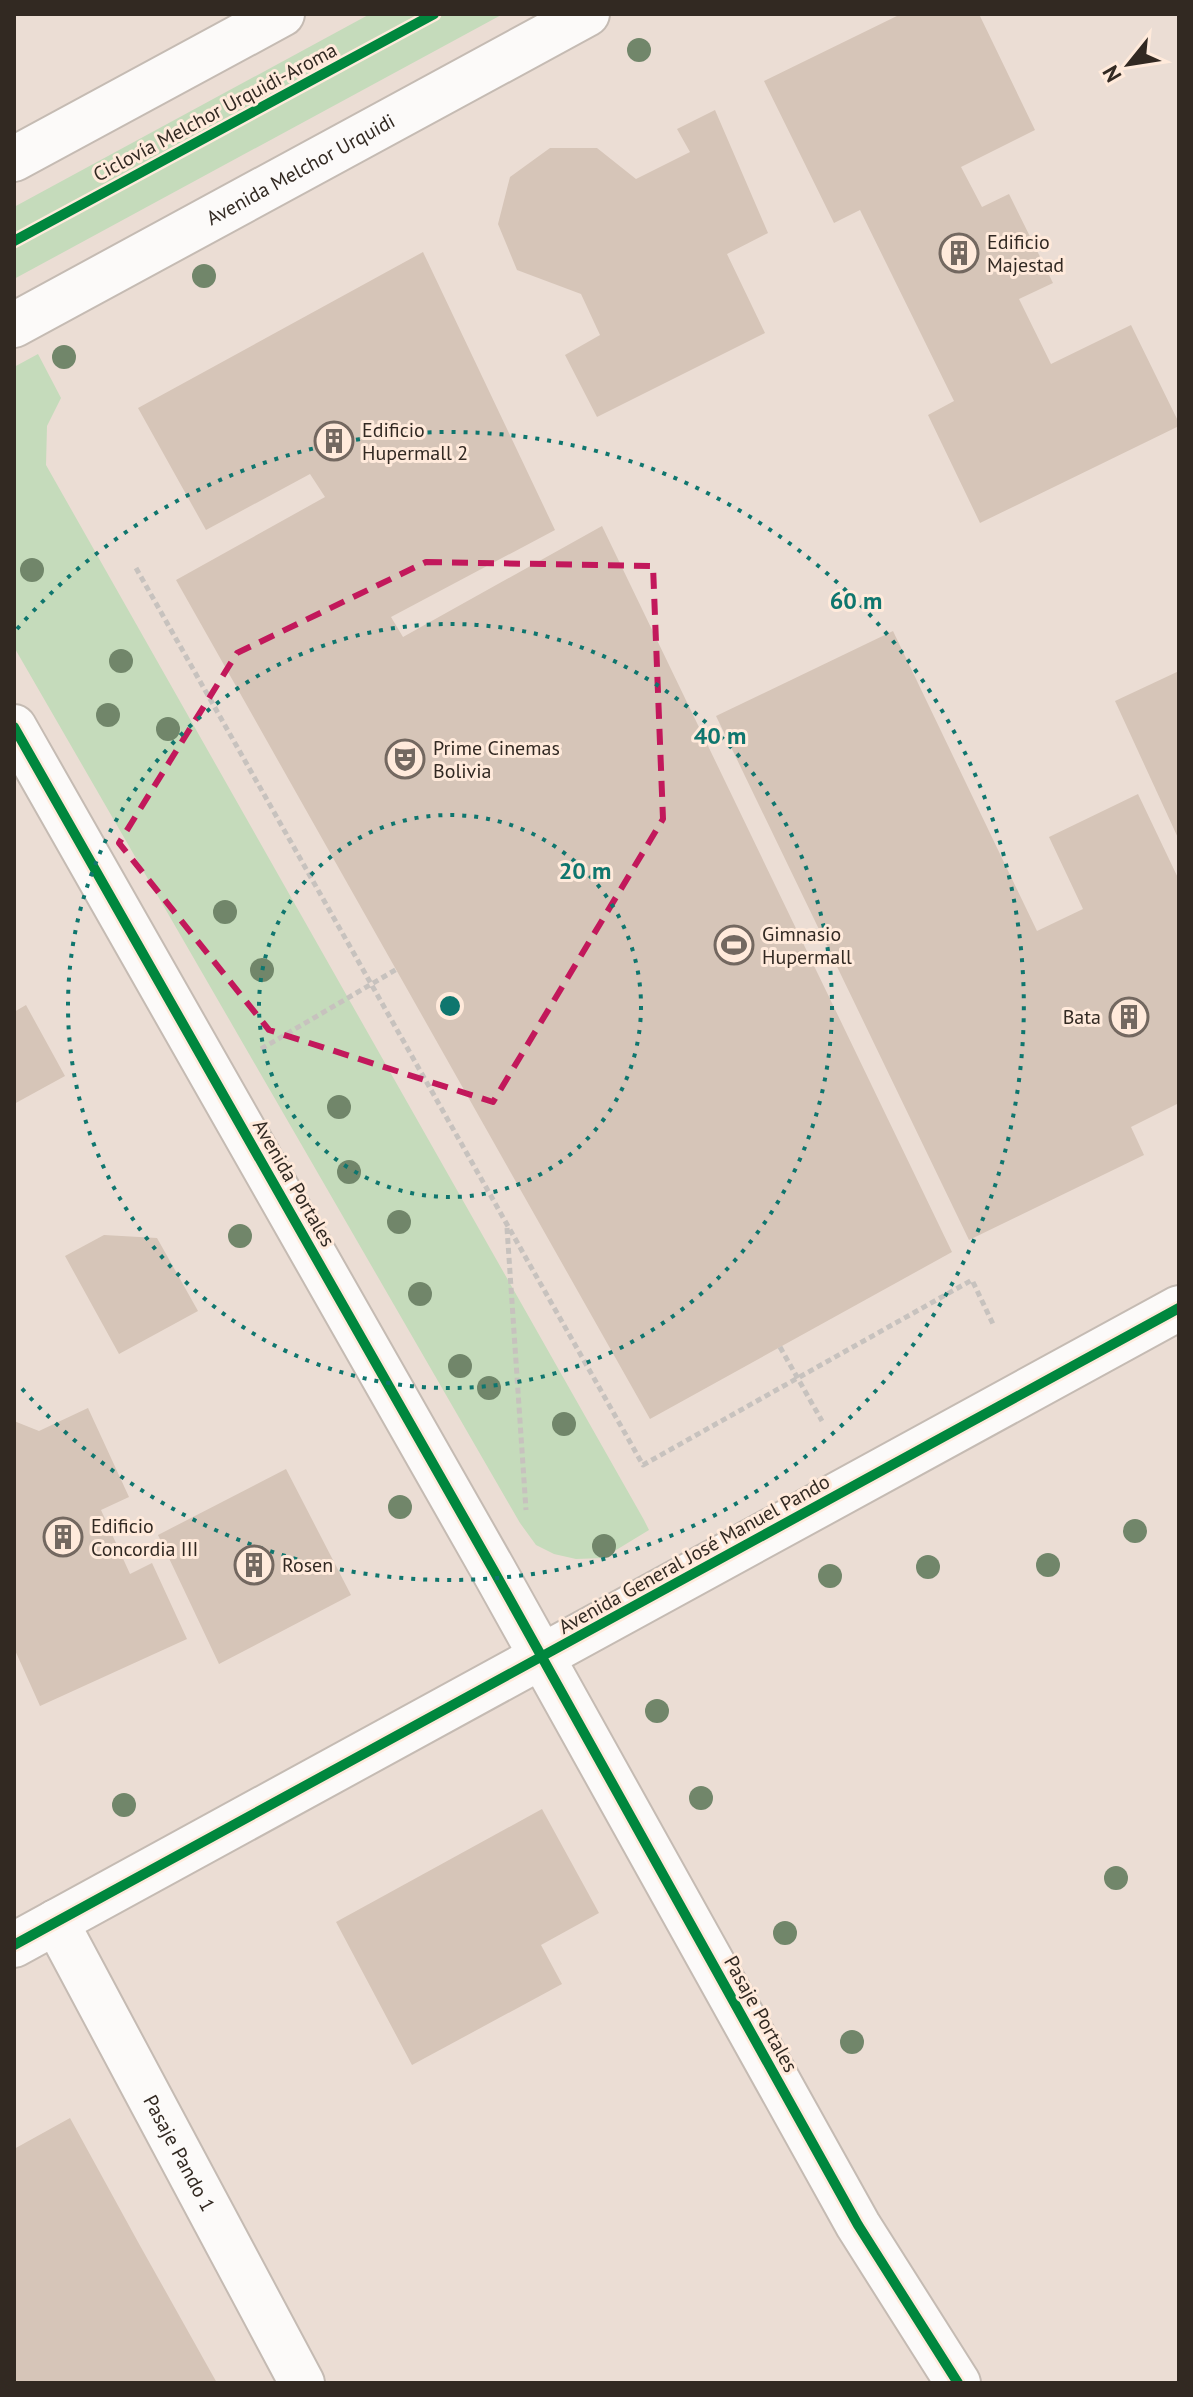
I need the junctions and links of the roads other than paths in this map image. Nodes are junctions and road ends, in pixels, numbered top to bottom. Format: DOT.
graph roads {
  1 [pos="282,14"];
  2 [pos="587,14"];
  3 [pos="14,159"];
  4 [pos="14,325"];
  5 [pos="14,727"];
  6 [pos="1179,1308"];
  7 [pos="542,1657"];
  8 [pos="56,1922"];
  9 [pos="14,1945"];
  10 [pos="302,2383"];
  11 [pos="958,2383"];
  1 -- 3 [label="street"];
  2 -- 4 [label="street, Avenida Melchor Urquidi"];
  5 -- 7 [label="street, Avenida Portales"];
  6 -- 7 [label="street, Avenida General José Manuel Pando"];
  7 -- 8 [label="street, Avenida General José Manuel Pando"];
  7 -- 11 [label="street, Pasaje Portales"];
  8 -- 9 [label="street, Avenida General José Manuel Pando"];
  8 -- 10 [label="street, Pasaje Pando 1"];
}
